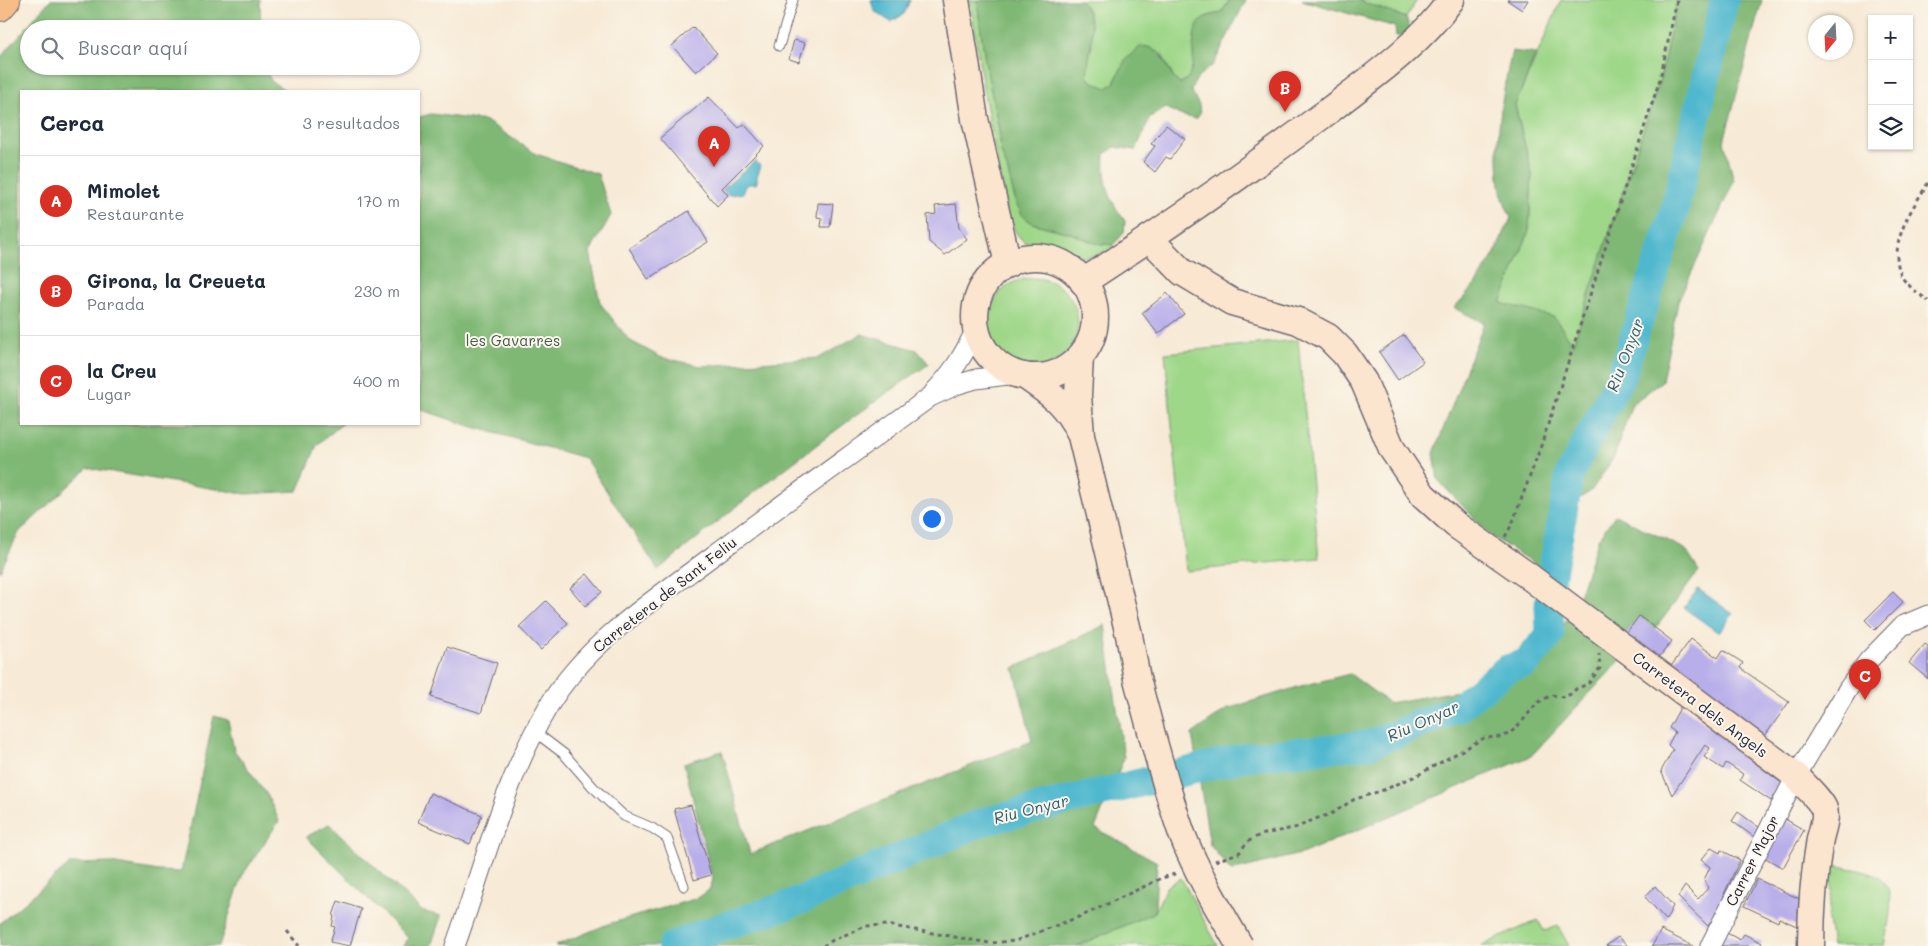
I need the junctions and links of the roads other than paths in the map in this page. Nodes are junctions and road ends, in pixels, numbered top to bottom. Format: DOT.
graph roads {
  1 [pos="6,0"];
  2 [pos="793,0"];
  3 [pos="956,0"];
  4 [pos="1450,0"];
  5 [pos="0,6"];
  6 [pos="779,46"];
  7 [pos="1150,238"];
  8 [pos="1008,264"];
  9 [pos="1083,282"];
  10 [pos="976,329"];
  11 [pos="1080,357"];
  12 [pos="1020,375"];
  13 [pos="930,397"];
  14 [pos="1081,436"];
  15 [pos="1928,615"];
  16 [pos="534,732"];
  17 [pos="1796,776"];
  18 [pos="684,886"];
  19 [pos="455,946"];
  20 [pos="1240,946"];
  21 [pos="1710,946"];
  22 [pos="1812,946"];
  1 -- 5 [label="highway"];
  2 -- 6 [label="lane"];
  3 -- 8 [label="main road"];
  4 -- 7 [label="main road"];
  7 -- 9 [label="main road"];
  7 -- 17 [label="main road, Carretera dels Angels"];
  8 -- 9 [label="main road"];
  8 -- 10 [label="main road"];
  9 -- 11 [label="main road"];
  10 -- 12 [label="main road"];
  10 -- 13 [label="street, Carretera de Sant Feliu"];
  11 -- 12 [label="main road"];
  11 -- 14 [label="main road"];
  12 -- 13 [label="street, Carretera de Sant Feliu"];
  12 -- 14 [label="main road"];
  13 -- 16 [label="street, Carretera de Sant Feliu"];
  14 -- 20 [label="main road, bridge"];
  15 -- 17 [label="street, Carrer Major"];
  16 -- 18 [label="lane"];
  16 -- 19 [label="street, Carretera de Sant Feliu"];
  17 -- 21 [label="street, Carrer Major"];
  17 -- 22 [label="main road, Carretera dels Angels"];
}
